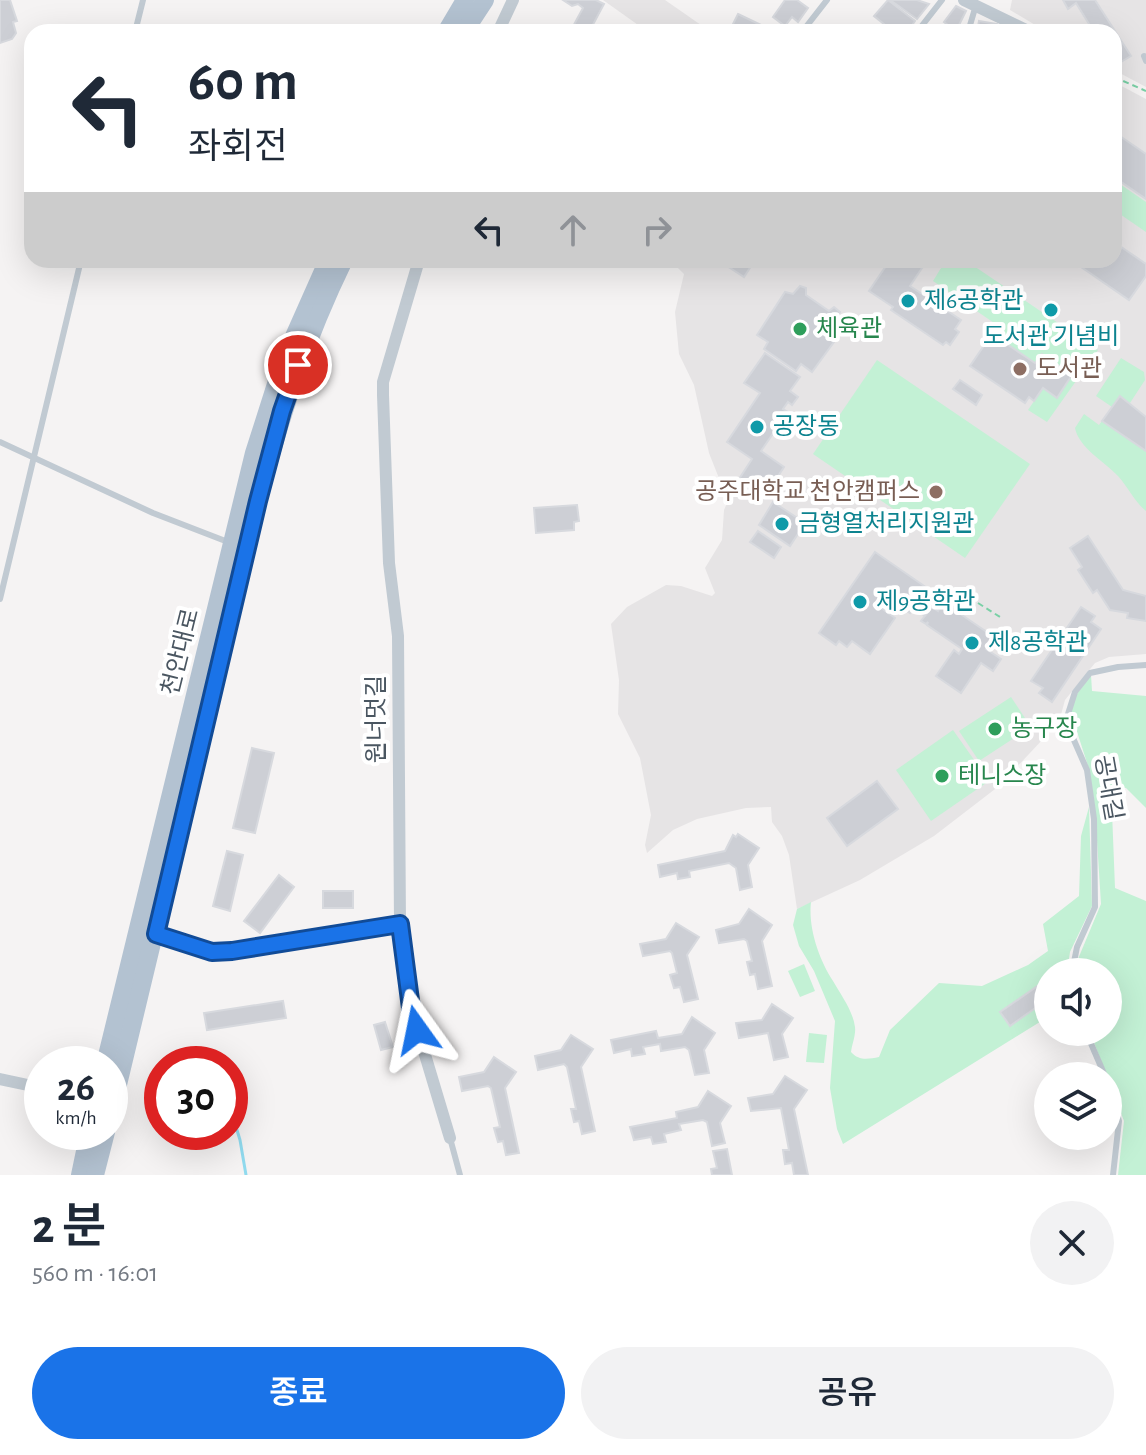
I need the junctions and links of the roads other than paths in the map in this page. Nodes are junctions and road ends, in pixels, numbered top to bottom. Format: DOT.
graph roads {
  1 [pos="143,0"];
  2 [pos="465,0"];
  3 [pos="485,0"];
  4 [pos="513,0"];
  5 [pos="827,0"];
  6 [pos="942,0"];
  7 [pos="970,3"];
  8 [pos="996,7"];
  9 [pos="137,24"];
  10 [pos="451,24"];
  11 [pos="469,24"];
  12 [pos="502,24"];
  13 [pos="808,24"];
  14 [pos="923,24"];
  15 [pos="969,24"];
  16 [pos="1019,24"];
  17 [pos="79,268"];
  18 [pos="324,268"];
  19 [pos="340,268"];
  20 [pos="417,268"];
  21 [pos="0,442"];
  22 [pos="34,457"];
  23 [pos="232,543"];
  24 [pos="0,599"];
  25 [pos="1146,665"];
  26 [pos="400,924"];
  27 [pos="147,931"];
  28 [pos="1075,958"];
  29 [pos="111,1046"];
  30 [pos="124,1046"];
  31 [pos="0,1079"];
  32 [pos="24,1084"];
  33 [pos="450,1138"];
  34 [pos="85,1150"];
  35 [pos="101,1150"];
  36 [pos="1116,1150"];
  37 [pos="80,1175"];
  38 [pos="95,1175"];
  39 [pos="460,1175"];
  40 [pos="1113,1175"];
  1 -- 9 [label="lane"];
  2 -- 10 [label="main road"];
  3 -- 11 [label="main road"];
  4 -- 12 [label="street"];
  5 -- 13 [label="lane"];
  6 -- 14 [label="lane"];
  7 -- 8 [label="street"];
  7 -- 15 [label="lane"];
  8 -- 16 [label="street"];
  17 -- 22 [label="lane"];
  18 -- 23 [label="main road, 천안대로"];
  19 -- 27 [label="main road, 천안대로"];
  20 -- 26 [label="street, 원너멋길"];
  21 -- 22 [label="lane"];
  22 -- 23 [label="lane"];
  22 -- 24 [label="lane"];
  23 -- 27 [label="main road, 천안대로"];
  25 -- 28 [label="lane, 공대길"];
  26 -- 27 [label="street"];
  26 -- 33 [label="street, 원너멋길"];
  27 -- 29 [label="main road, 천안대로"];
  27 -- 30 [label="main road, 천안대로"];
  31 -- 32 [label="street"];
  33 -- 39 [label="lane, 원너멋길"];
  34 -- 37 [label="main road"];
  35 -- 38 [label="main road"];
  36 -- 40 [label="lane"];
}
